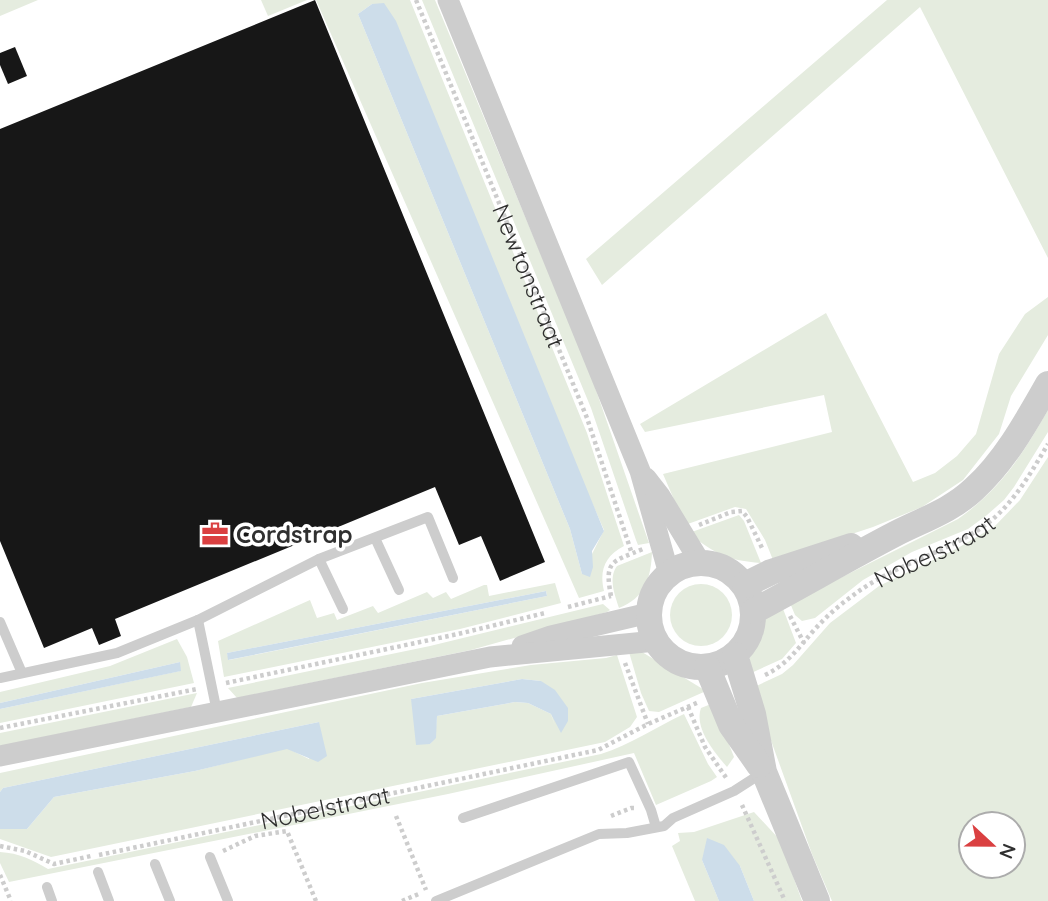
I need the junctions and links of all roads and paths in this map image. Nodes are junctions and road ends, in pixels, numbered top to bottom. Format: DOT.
graph roads {
  1 [pos="416,0"];
  2 [pos="448,0"];
  3 [pos="1048,384"];
  4 [pos="1048,444"];
  5 [pos="640,471"];
  6 [pos="683,532"];
  7 [pos="897,533"];
  8 [pos="375,538"];
  9 [pos="659,542"];
  10 [pos="319,559"];
  11 [pos="700,562"];
  12 [pos="771,572"];
  13 [pos="669,574"];
  14 [pos="453,578"];
  15 [pos="745,585"];
  16 [pos="399,590"];
  17 [pos="611,597"];
  18 [pos="781,597"];
  19 [pos="344,609"];
  20 [pos="560,609"];
  21 [pos="754,611"];
  22 [pos="547,612"];
  23 [pos="649,613"];
  24 [pos="198,620"];
  25 [pos="0,622"];
  26 [pos="656,641"];
  27 [pos="735,656"];
  28 [pos="490,657"];
  29 [pos="707,667"];
  30 [pos="22,673"];
  31 [pos="0,678"];
  32 [pos="210,687"];
  33 [pos="688,707"];
  34 [pos="216,712"];
  35 [pos="0,729"];
  36 [pos="0,756"];
  37 [pos="764,772"];
  38 [pos="396,816"];
  39 [pos="463,818"];
  40 [pos="660,827"];
  41 [pos="0,846"];
  42 [pos="209,857"];
  43 [pos="155,864"];
  44 [pos="98,872"];
  45 [pos="0,875"];
  46 [pos="47,887"];
  47 [pos="427,891"];
  48 [pos="12,901"];
  49 [pos="52,901"];
  50 [pos="109,901"];
  51 [pos="170,901"];
  52 [pos="228,901"];
  53 [pos="316,901"];
  54 [pos="436,901"];
  55 [pos="817,901"];
  1 -- 9 [label="path, Newtonstraat"];
  2 -- 5 [label="street, Newtonstraat"];
  3 -- 7 [label="street, Nobelstraat"];
  4 -- 18 [label="path, Nobelstraat"];
  5 -- 6 [label="street, Newtonstraat"];
  5 -- 9 [label="street, Newtonstraat"];
  6 -- 11 [label="street, Newtonstraat"];
  6 -- 12 [label="path"];
  7 -- 12 [label="street, Nobelstraat"];
  7 -- 18 [label="street, Nobelstraat"];
  8 -- 10 [label="lane"];
  8 -- 14 [label="lane"];
  8 -- 16 [label="lane"];
  9 -- 13 [label="street, Newtonstraat"];
  10 -- 19 [label="lane"];
  10 -- 24 [label="lane"];
  11 -- 13 [label="street"];
  11 -- 15 [label="street"];
  12 -- 15 [label="street, Nobelstraat"];
  13 -- 23 [label="street"];
  15 -- 21 [label="street"];
  17 -- 20 [label="path"];
  18 -- 21 [label="street, Nobelstraat"];
  21 -- 27 [label="street"];
  22 -- 32 [label="path"];
  23 -- 26 [label="street"];
  23 -- 28 [label="street"];
  24 -- 30 [label="lane"];
  24 -- 32 [label="lane"];
  25 -- 30 [label="lane"];
  26 -- 28 [label="street"];
  26 -- 29 [label="street"];
  27 -- 29 [label="street"];
  27 -- 37 [label="street"];
  28 -- 34 [label="street"];
  29 -- 37 [label="street"];
  30 -- 31 [label="lane"];
  32 -- 34 [label="lane"];
  32 -- 35 [label="path"];
  33 -- 41 [label="path, Nobelstraat"];
  34 -- 36 [label="street"];
  37 -- 40 [label="lane"];
  37 -- 55 [label="street"];
  38 -- 47 [label="path"];
  39 -- 40 [label="lane"];
  40 -- 54 [label="lane"];
  42 -- 52 [label="lane"];
  42 -- 53 [label="path"];
  43 -- 51 [label="lane"];
  44 -- 50 [label="lane"];
  45 -- 48 [label="path"];
  46 -- 49 [label="lane"];
}
